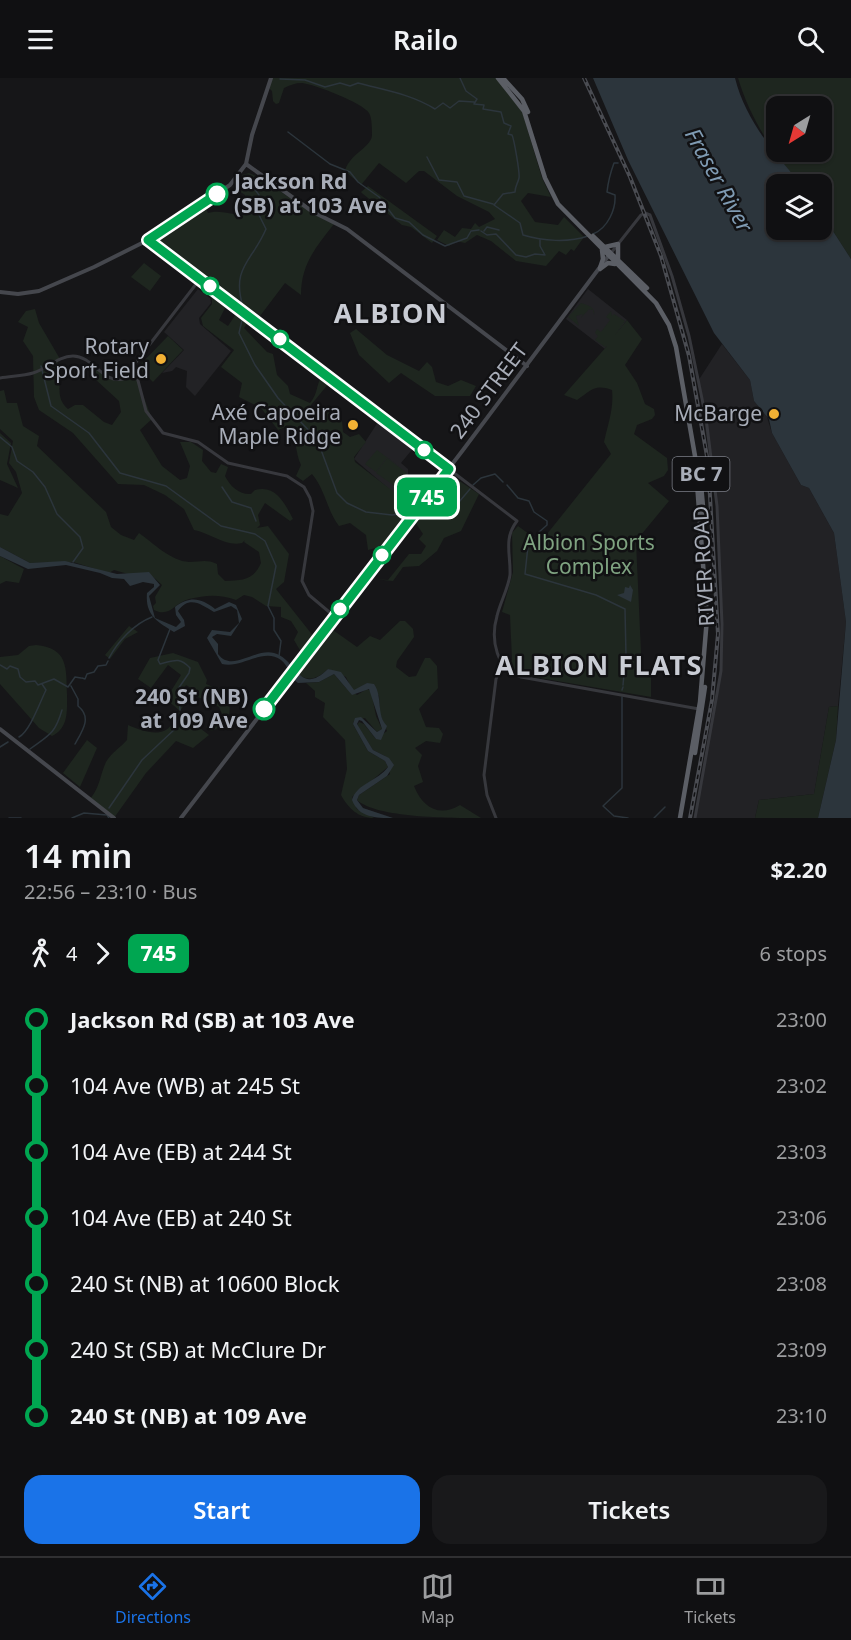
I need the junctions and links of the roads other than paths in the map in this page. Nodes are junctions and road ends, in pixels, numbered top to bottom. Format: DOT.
graph roads {
  1 [pos="271,78"];
  2 [pos="498,78"];
  3 [pos="503,78"];
  4 [pos="248,168"];
  5 [pos="648,213"];
  6 [pos="148,240"];
  7 [pos="618,244"];
  8 [pos="602,248"];
  9 [pos="610,255"];
  10 [pos="620,264"];
  11 [pos="600,269"];
  12 [pos="200,279"];
  13 [pos="0,292"];
  14 [pos="526,366"];
  15 [pos="133,369"];
  16 [pos="0,378"];
  17 [pos="449,469"];
  18 [pos="334,616"];
  19 [pos="503,667"];
  20 [pos="699,709"];
  21 [pos="0,729"];
  22 [pos="114,818"];
  23 [pos="181,818"];
  24 [pos="496,818"];
  25 [pos="681,818"];
  26 [pos="695,818"];
  1 -- 4 [label="main road"];
  2 -- 8 [label="highway, BC 7"];
  3 -- 8 [label="highway, BC 7"];
  4 -- 6 [label="main road"];
  4 -- 14 [label="main road"];
  5 -- 7 [label="street, 240 STREET"];
  5 -- 26 [label="street, RIVER ROAD"];
  6 -- 12 [label="street"];
  6 -- 13 [label="main road"];
  7 -- 8 [label="highway"];
  7 -- 9 [label="street, 240 STREET"];
  7 -- 10 [label="highway"];
  8 -- 9 [label="highway, BC 7"];
  8 -- 11 [label="highway"];
  9 -- 10 [label="highway, BC 7"];
  9 -- 11 [label="main road, 240 STREET"];
  10 -- 11 [label="highway"];
  10 -- 20 [label="highway, BC 7"];
  11 -- 14 [label="main road, 240 STREET"];
  12 -- 15 [label="street"];
  12 -- 17 [label="street"];
  14 -- 17 [label="main road, 240 STREET"];
  15 -- 16 [label="street"];
  15 -- 18 [label="street"];
  17 -- 18 [label="main road, 240 STREET"];
  17 -- 19 [label="street"];
  18 -- 23 [label="main road, 240 STREET"];
  19 -- 20 [label="street"];
  19 -- 24 [label="street"];
  20 -- 25 [label="highway, BC 7"];
  20 -- 25 [label="highway, BC 7"];
  21 -- 22 [label="main road"];
}
